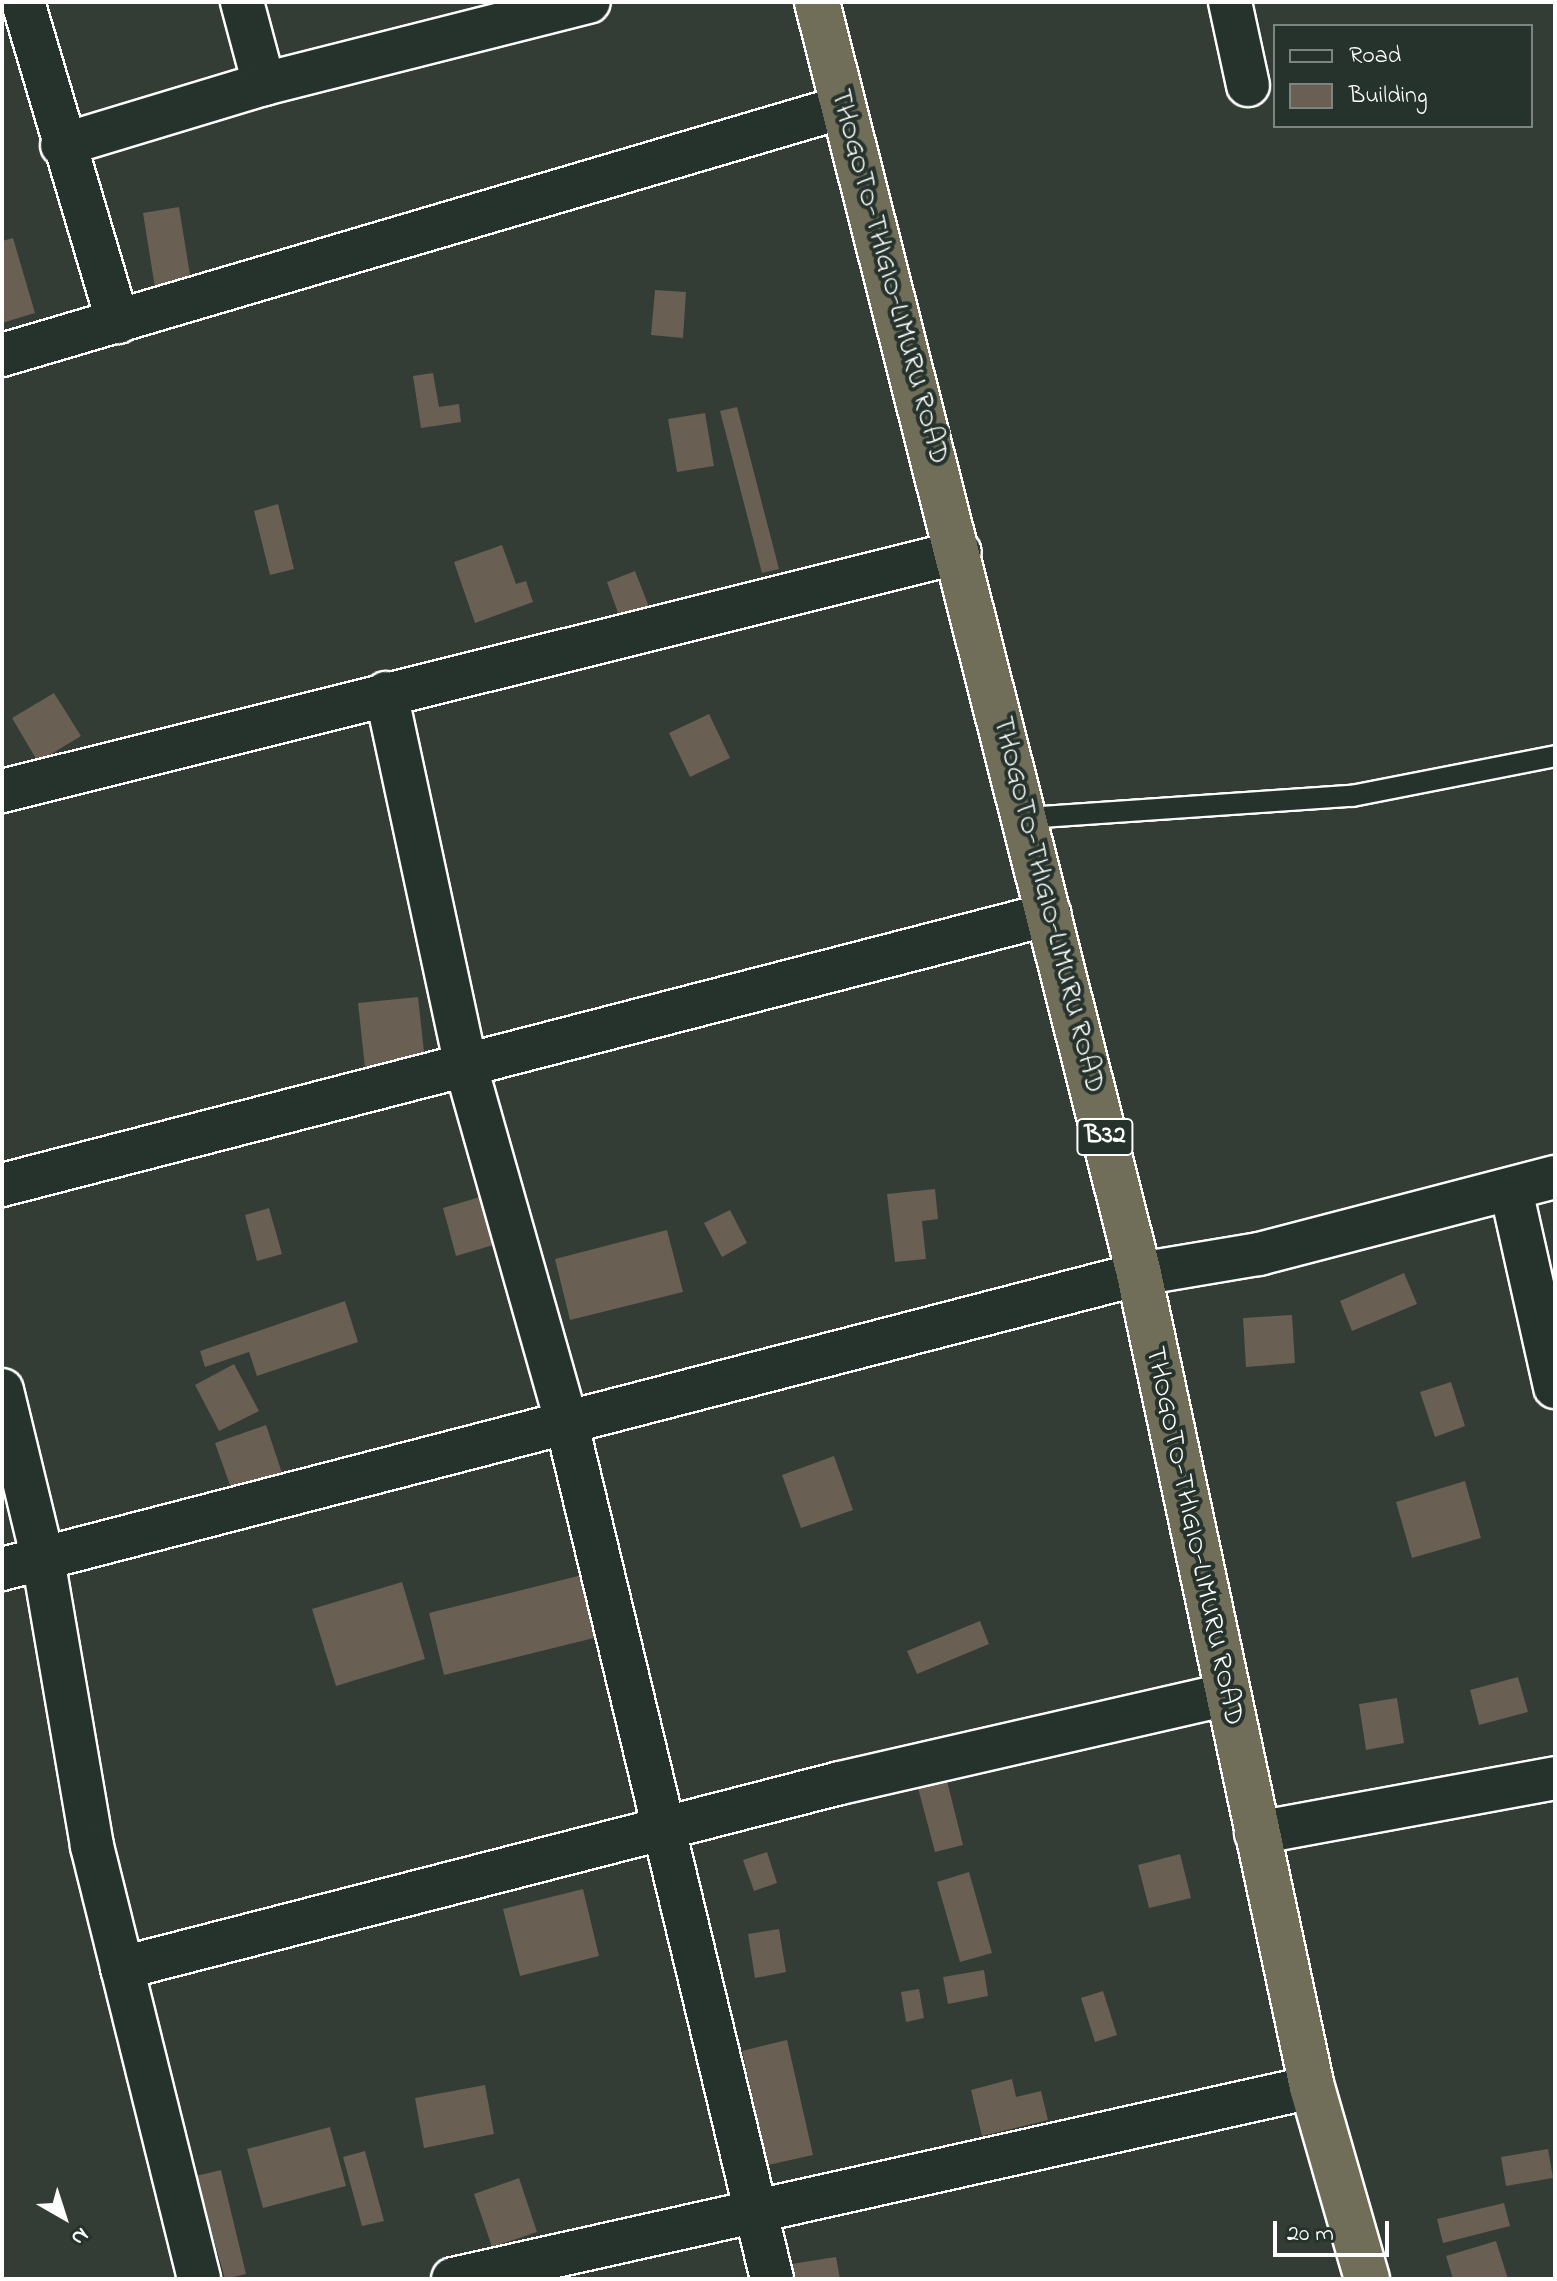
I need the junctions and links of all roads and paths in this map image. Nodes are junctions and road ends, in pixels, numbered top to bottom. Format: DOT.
graph roads {
  1 [pos="23,2"];
  2 [pos="242,2"];
  3 [pos="589,2"];
  4 [pos="817,2"];
  5 [pos="1230,2"];
  6 [pos="264,84"];
  7 [pos="1248,85"];
  8 [pos="843,107"];
  9 [pos="62,145"];
  10 [pos="118,322"];
  11 [pos="2,355"];
  12 [pos="960,552"];
  13 [pos="386,693"];
  14 [pos="1555,756"];
  15 [pos="2,791"];
  16 [pos="1026,818"];
  17 [pos="1050,914"];
  18 [pos="466,1067"];
  19 [pos="1555,1177"];
  20 [pos="2,1185"];
  21 [pos="1511,1190"];
  22 [pos="1139,1274"];
  23 [pos="1555,1387"];
  24 [pos="2,1390"];
  25 [pos="567,1425"];
  26 [pos="43,1559"];
  27 [pos="2,1569"];
  28 [pos="1225,1695"];
  29 [pos="1555,1778"];
  30 [pos="661,1829"];
  31 [pos="1256,1833"];
  32 [pos="122,1968"];
  33 [pos="1312,2087"];
  34 [pos="753,2210"];
  35 [pos="199,2279"];
  36 [pos="453,2279"];
  37 [pos="772,2279"];
  38 [pos="1367,2279"];
  1 -- 9 [label="street"];
  2 -- 6 [label="street"];
  3 -- 6 [label="street"];
  4 -- 8 [label="highway, THOGOTO-THIGIO-LIMURU ROAD / B32"];
  5 -- 7 [label="street"];
  6 -- 9 [label="street"];
  8 -- 10 [label="street"];
  8 -- 12 [label="highway, THOGOTO-THIGIO-LIMURU ROAD / B32"];
  9 -- 10 [label="street"];
  10 -- 11 [label="street"];
  12 -- 13 [label="street"];
  12 -- 16 [label="highway, THOGOTO-THIGIO-LIMURU ROAD / B32"];
  13 -- 15 [label="street"];
  13 -- 18 [label="street"];
  14 -- 16 [label="lane"];
  16 -- 17 [label="highway, THOGOTO-THIGIO-LIMURU ROAD / B32"];
  17 -- 18 [label="street"];
  17 -- 22 [label="highway, THOGOTO-THIGIO-LIMURU ROAD / B32"];
  18 -- 20 [label="street"];
  18 -- 25 [label="street"];
  19 -- 21 [label="street"];
  21 -- 22 [label="street"];
  21 -- 23 [label="street"];
  22 -- 25 [label="street"];
  22 -- 28 [label="highway, THOGOTO-THIGIO-LIMURU ROAD / B32"];
  24 -- 26 [label="street"];
  25 -- 26 [label="street"];
  25 -- 30 [label="street"];
  26 -- 27 [label="street"];
  26 -- 32 [label="street"];
  28 -- 30 [label="street"];
  28 -- 31 [label="highway, THOGOTO-THIGIO-LIMURU ROAD / B32"];
  29 -- 31 [label="street"];
  30 -- 32 [label="street"];
  30 -- 34 [label="street"];
  31 -- 33 [label="highway, THOGOTO-THIGIO-LIMURU ROAD / B32"];
  32 -- 35 [label="street"];
  33 -- 34 [label="street"];
  33 -- 38 [label="highway, THOGOTO-THIGIO-LIMURU ROAD / B32"];
  34 -- 36 [label="street"];
  34 -- 37 [label="street"];
}
